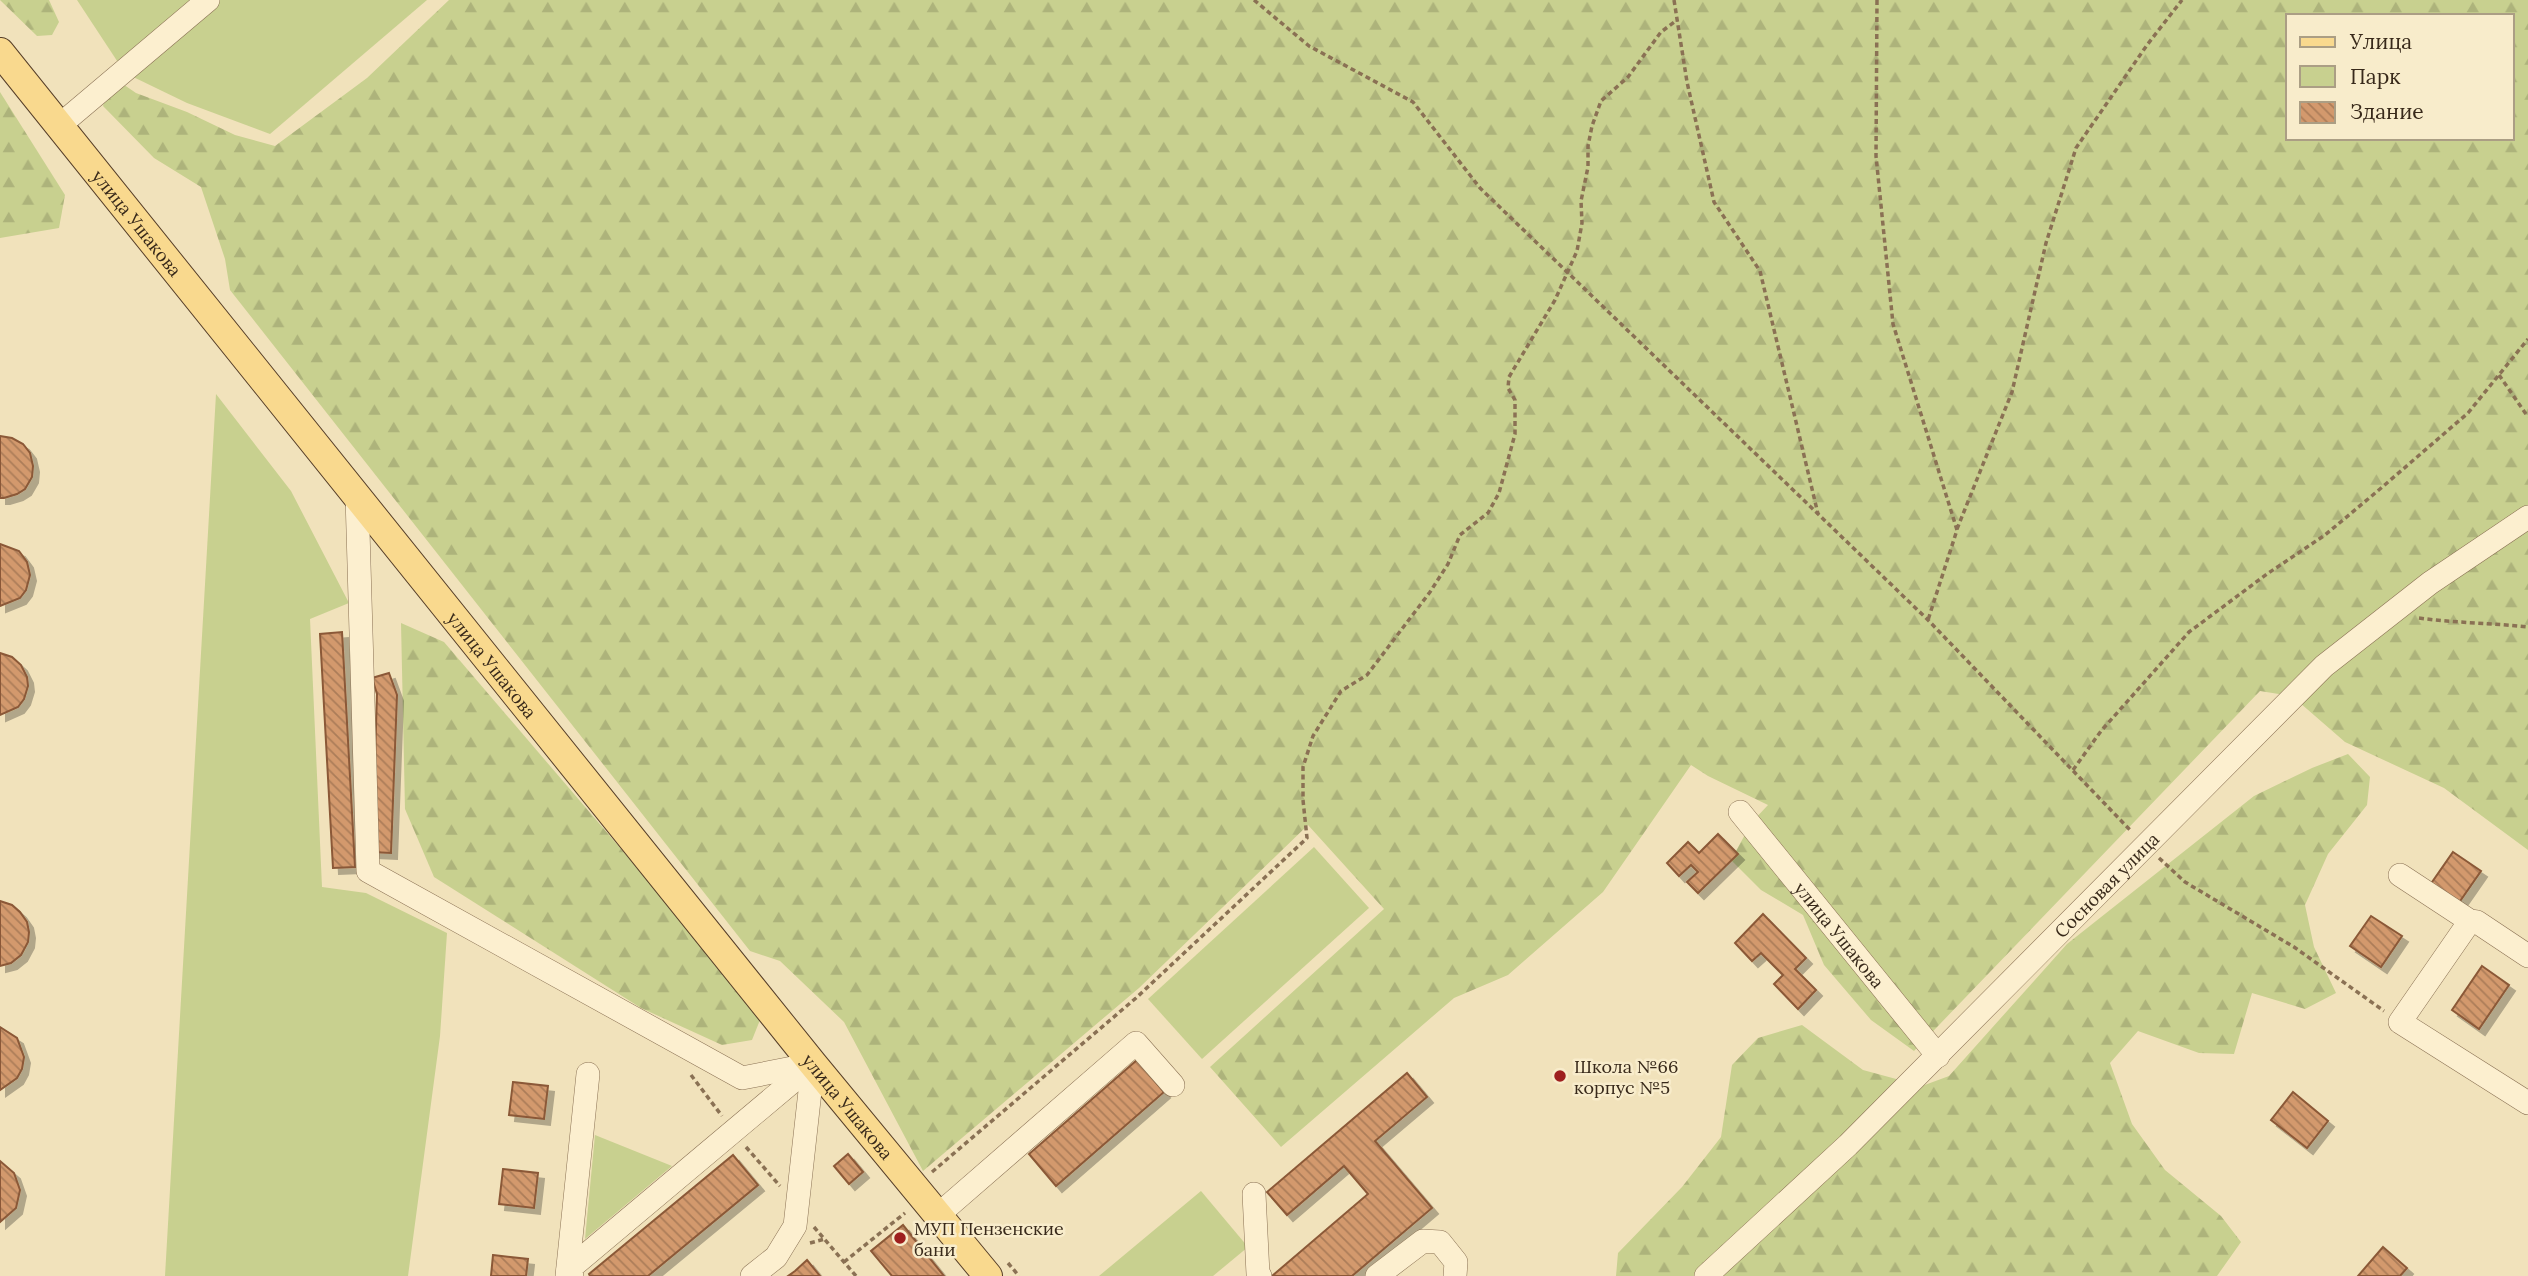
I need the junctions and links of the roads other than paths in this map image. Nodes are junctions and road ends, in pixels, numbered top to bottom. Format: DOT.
graph roads {
  1 [pos="208,0"];
  2 [pos="0,52"];
  3 [pos="60,125"];
  4 [pos="357,496"];
  5 [pos="2528,517"];
  6 [pos="1740,812"];
  7 [pos="2400,875"];
  8 [pos="2470,920"];
  9 [pos="2528,956"];
  10 [pos="1938,1056"];
  11 [pos="813,1064"];
  12 [pos="588,1074"];
  13 [pos="1173,1085"];
  14 [pos="2528,1103"];
  15 [pos="1254,1194"];
  16 [pos="925,1200"];
  17 [pos="569,1274"];
  18 [pos="751,1276"];
  19 [pos="988,1276"];
  20 [pos="1260,1276"];
  21 [pos="1377,1276"];
  22 [pos="1455,1276"];
  23 [pos="1706,1276"];
  1 -- 3 [label="street"];
  2 -- 3 [label="main road, улица Ушакова"];
  3 -- 4 [label="main road, улица Ушакова"];
  4 -- 11 [label="main road, улица Ушакова"];
  4 -- 11 [label="street"];
  5 -- 10 [label="street, Сосновая улица"];
  6 -- 10 [label="street, улица Ушакова"];
  7 -- 8 [label="street"];
  8 -- 9 [label="street"];
  8 -- 14 [label="street"];
  10 -- 23 [label="street, Сосновая улица"];
  11 -- 16 [label="main road, улица Ушакова"];
  11 -- 17 [label="street"];
  11 -- 18 [label="street"];
  12 -- 17 [label="street"];
  13 -- 16 [label="street"];
  15 -- 20 [label="street"];
  16 -- 19 [label="main road, улица Ушакова"];
  21 -- 22 [label="street"];
}
